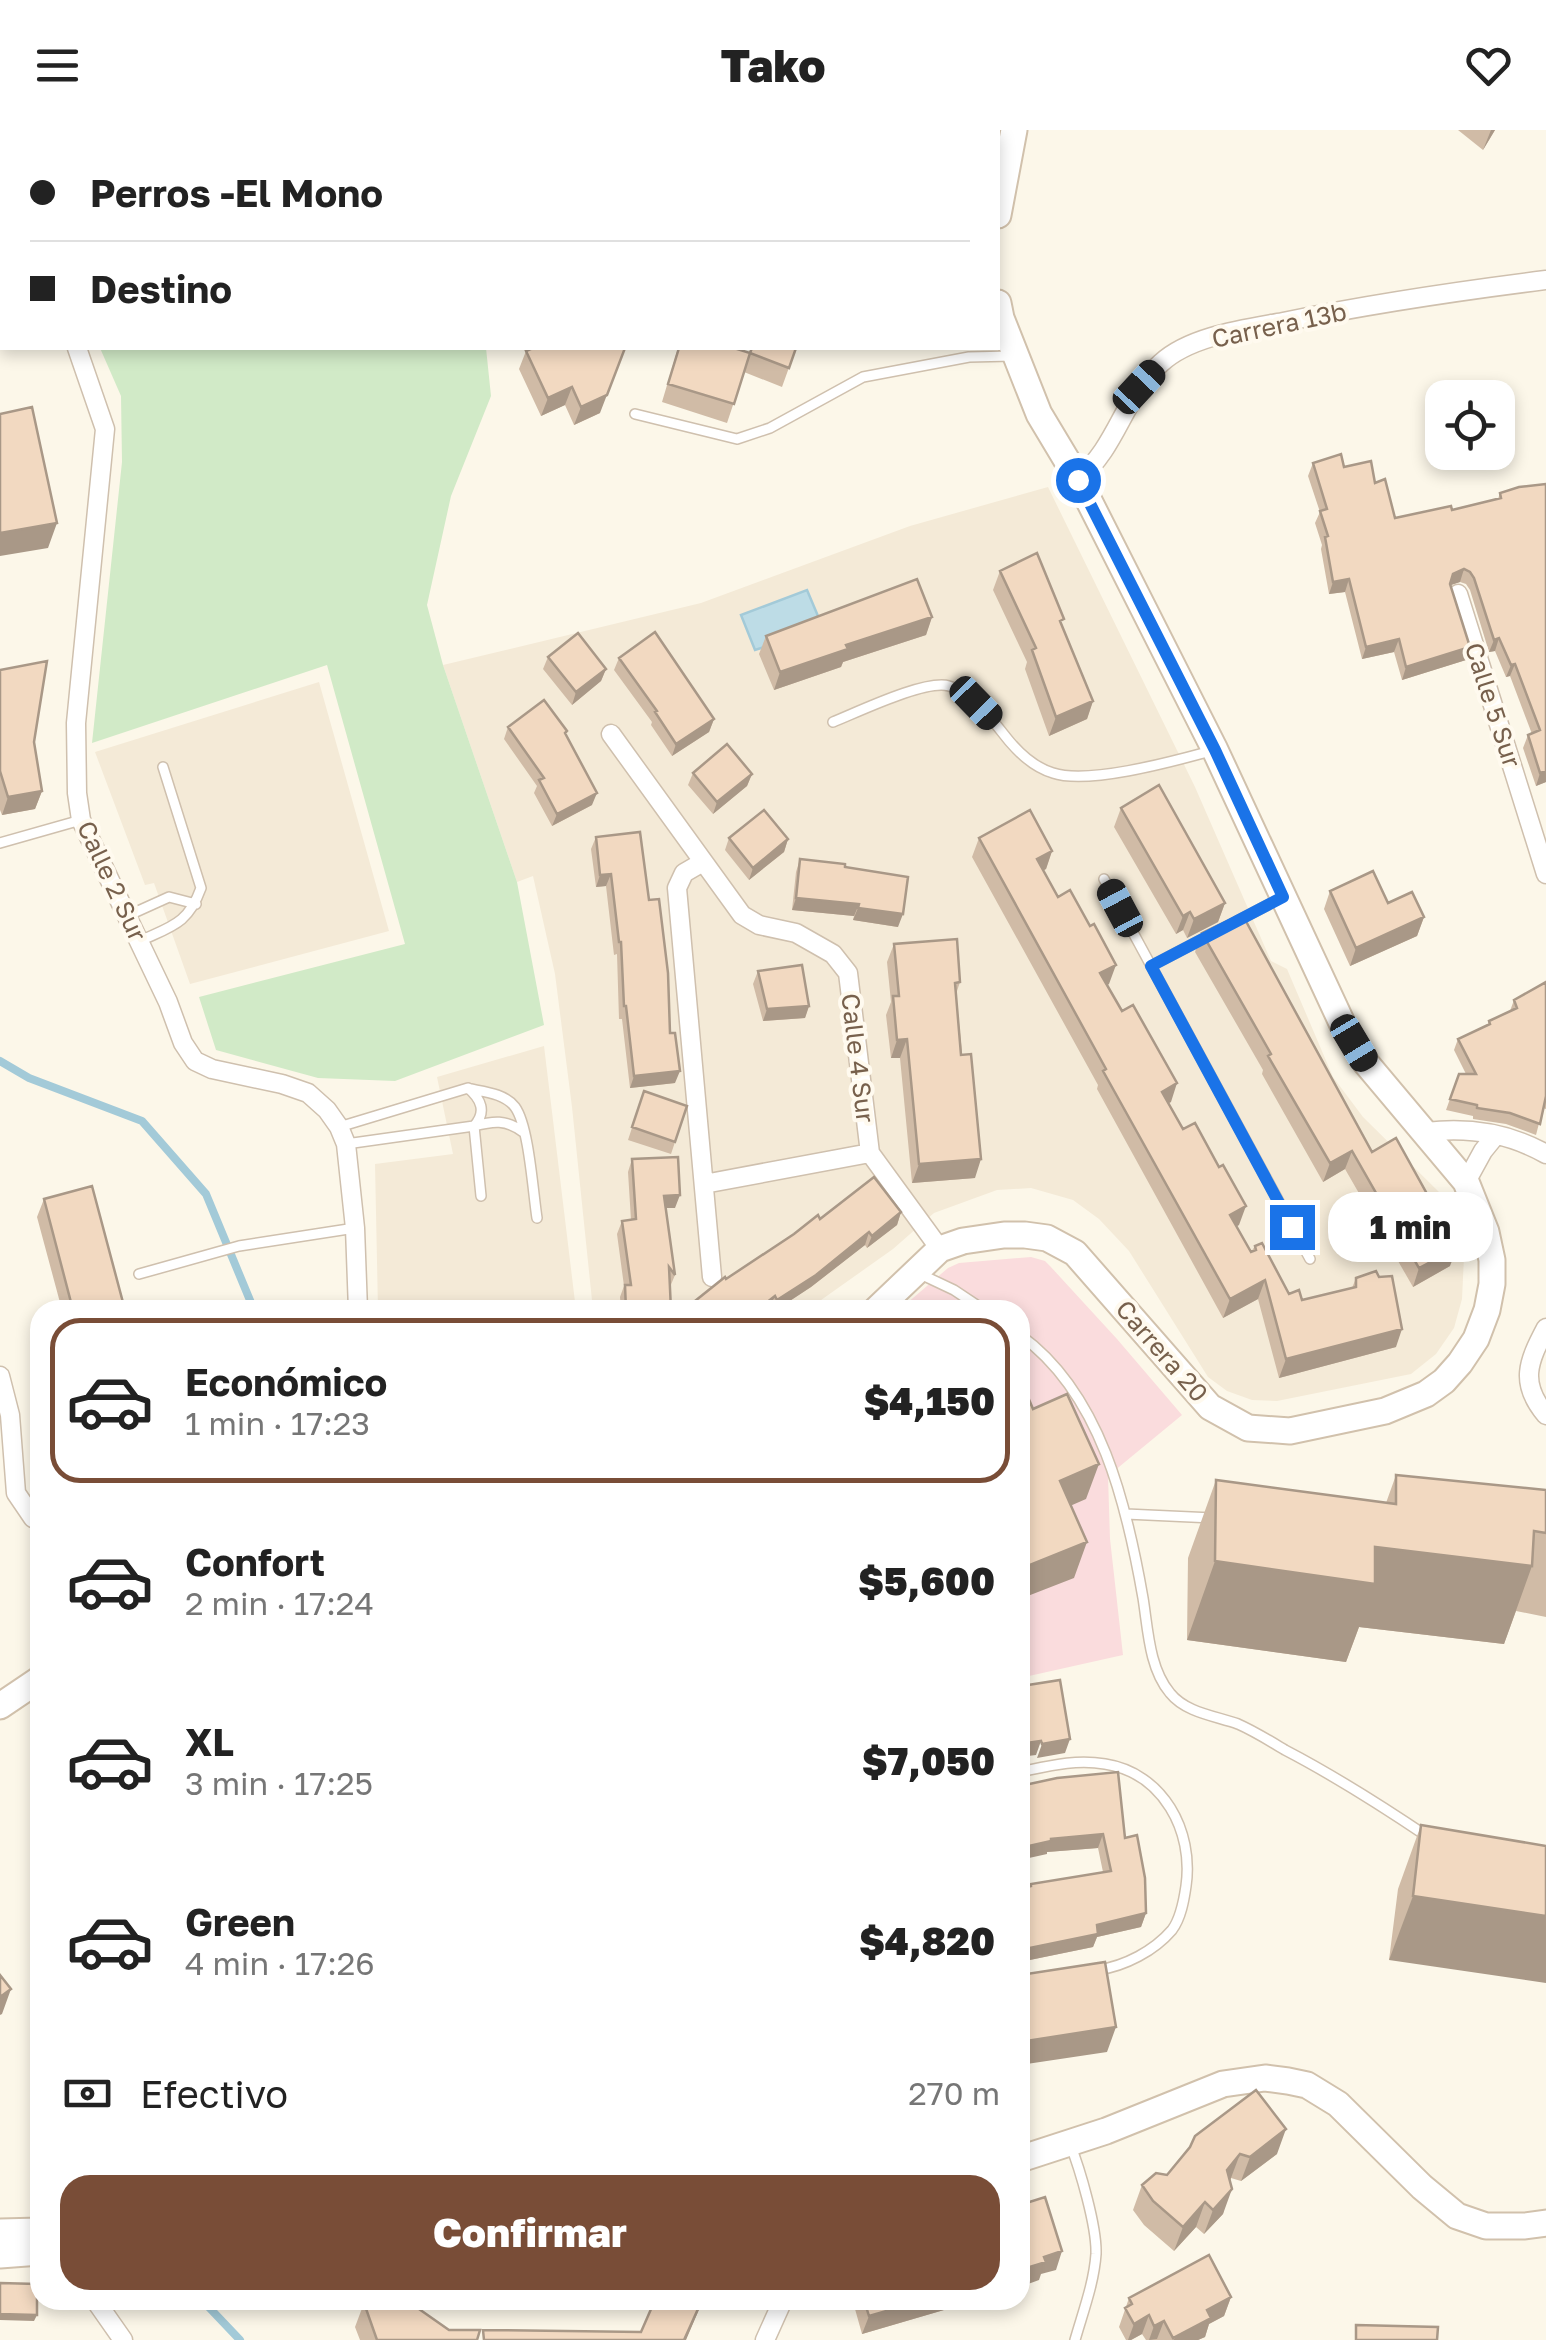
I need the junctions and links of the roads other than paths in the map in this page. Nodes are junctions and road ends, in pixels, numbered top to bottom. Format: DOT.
graph roads {
  1 [pos="1014,130"];
  2 [pos="1000,204"];
  3 [pos="1546,280"];
  4 [pos="1000,309"];
  5 [pos="78,350"];
  6 [pos="1015,356"];
  7 [pos="635,414"];
  8 [pos="1078,480"];
  9 [pos="1458,594"];
  10 [pos="833,722"];
  11 [pos="611,734"];
  12 [pos="1215,750"];
  13 [pos="162,767"];
  14 [pos="81,820"];
  15 [pos="0,843"];
  16 [pos="702,862"];
  17 [pos="1546,874"];
  18 [pos="1104,878"];
  19 [pos="1283,897"];
  20 [pos="196,904"];
  21 [pos="127,916"];
  22 [pos="1228,926"];
  23 [pos="1213,934"];
  24 [pos="139,941"];
  25 [pos="1151,966"];
  26 [pos="468,1088"];
  27 [pos="474,1126"];
  28 [pos="1426,1132"];
  29 [pos="525,1134"];
  30 [pos="343,1135"];
  31 [pos="1496,1135"];
  32 [pos="870,1153"];
  33 [pos="1546,1154"];
  34 [pos="1466,1182"];
  35 [pos="704,1184"];
  36 [pos="481,1196"];
  37 [pos="537,1218"];
  38 [pos="355,1228"];
  39 [pos="940,1249"];
  40 [pos="1310,1259"];
  41 [pos="915,1272"];
  42 [pos="139,1274"];
  43 [pos="712,1277"];
  44 [pos="358,1300"];
  45 [pos="886,1300"];
  46 [pos="969,1300"];
  47 [pos="1546,1328"];
  48 [pos="1030,1343"];
  49 [pos="0,1376"];
  50 [pos="5,1416"];
  51 [pos="1546,1416"];
  52 [pos="30,1513"];
  53 [pos="1126,1514"];
  54 [pos="1215,1518"];
  55 [pos="30,1686"];
  56 [pos="0,1706"];
  57 [pos="1030,1770"];
  58 [pos="1444,1848"];
  59 [pos="1078,1973"];
  60 [pos="1070,2143"];
  61 [pos="1030,2156"];
  62 [pos="1546,2223"];
  63 [pos="30,2231"];
  64 [pos="0,2232"];
  65 [pos="30,2252"];
  66 [pos="0,2254"];
  67 [pos="102,2310"];
  68 [pos="778,2310"];
  69 [pos="122,2340"];
  70 [pos="766,2340"];
  71 [pos="1075,2340"];
  1 -- 2 [label="street"];
  3 -- 8 [label="street, Carrera 13b"];
  4 -- 6 [label="street, Carrera 20"];
  5 -- 14 [label="street, Calle 2 Sur"];
  6 -- 7 [label="lane"];
  6 -- 8 [label="street, Carrera 20"];
  8 -- 12 [label="street, Carrera 20"];
  9 -- 17 [label="street, Calle 5 Sur"];
  10 -- 12 [label="lane"];
  11 -- 16 [label="street, Calle 4 Sur"];
  12 -- 19 [label="street, Carrera 20"];
  13 -- 20 [label="lane"];
  14 -- 15 [label="lane"];
  14 -- 21 [label="street, Calle 2 Sur"];
  16 -- 32 [label="street, Calle 4 Sur"];
  16 -- 35 [label="street"];
  18 -- 25 [label="lane"];
  19 -- 22 [label="lane"];
  19 -- 28 [label="street, Carrera 20"];
  20 -- 21 [label="lane"];
  20 -- 24 [label="lane"];
  21 -- 24 [label="street, Calle 2 Sur"];
  23 -- 25 [label="lane"];
  24 -- 30 [label="street, Calle 2 Sur"];
  25 -- 40 [label="lane"];
  26 -- 27 [label="lane"];
  26 -- 29 [label="lane"];
  26 -- 30 [label="lane"];
  27 -- 29 [label="lane"];
  27 -- 30 [label="lane"];
  27 -- 36 [label="lane"];
  28 -- 31 [label="street"];
  28 -- 34 [label="street, Carrera 20"];
  29 -- 37 [label="lane"];
  30 -- 38 [label="street"];
  31 -- 33 [label="street"];
  31 -- 34 [label="street"];
  32 -- 35 [label="street, Calle 4 Sur"];
  32 -- 39 [label="street, Calle 4 Sur"];
  34 -- 39 [label="street, Carrera 20"];
  35 -- 43 [label="street"];
  38 -- 42 [label="lane"];
  38 -- 44 [label="street"];
  39 -- 41 [label="street, Carrera 20"];
  41 -- 45 [label="street, Carrera 20"];
  41 -- 46 [label="lane"];
  47 -- 51 [label="street"];
  48 -- 53 [label="lane"];
  49 -- 50 [label="street"];
  50 -- 52 [label="street"];
  53 -- 54 [label="lane"];
  53 -- 58 [label="lane"];
  55 -- 56 [label="street"];
  57 -- 59 [label="lane"];
  60 -- 61 [label="street"];
  60 -- 62 [label="street"];
  60 -- 71 [label="lane"];
  63 -- 64 [label="street"];
  65 -- 66 [label="street"];
  67 -- 69 [label="street"];
  68 -- 70 [label="street"];
}
